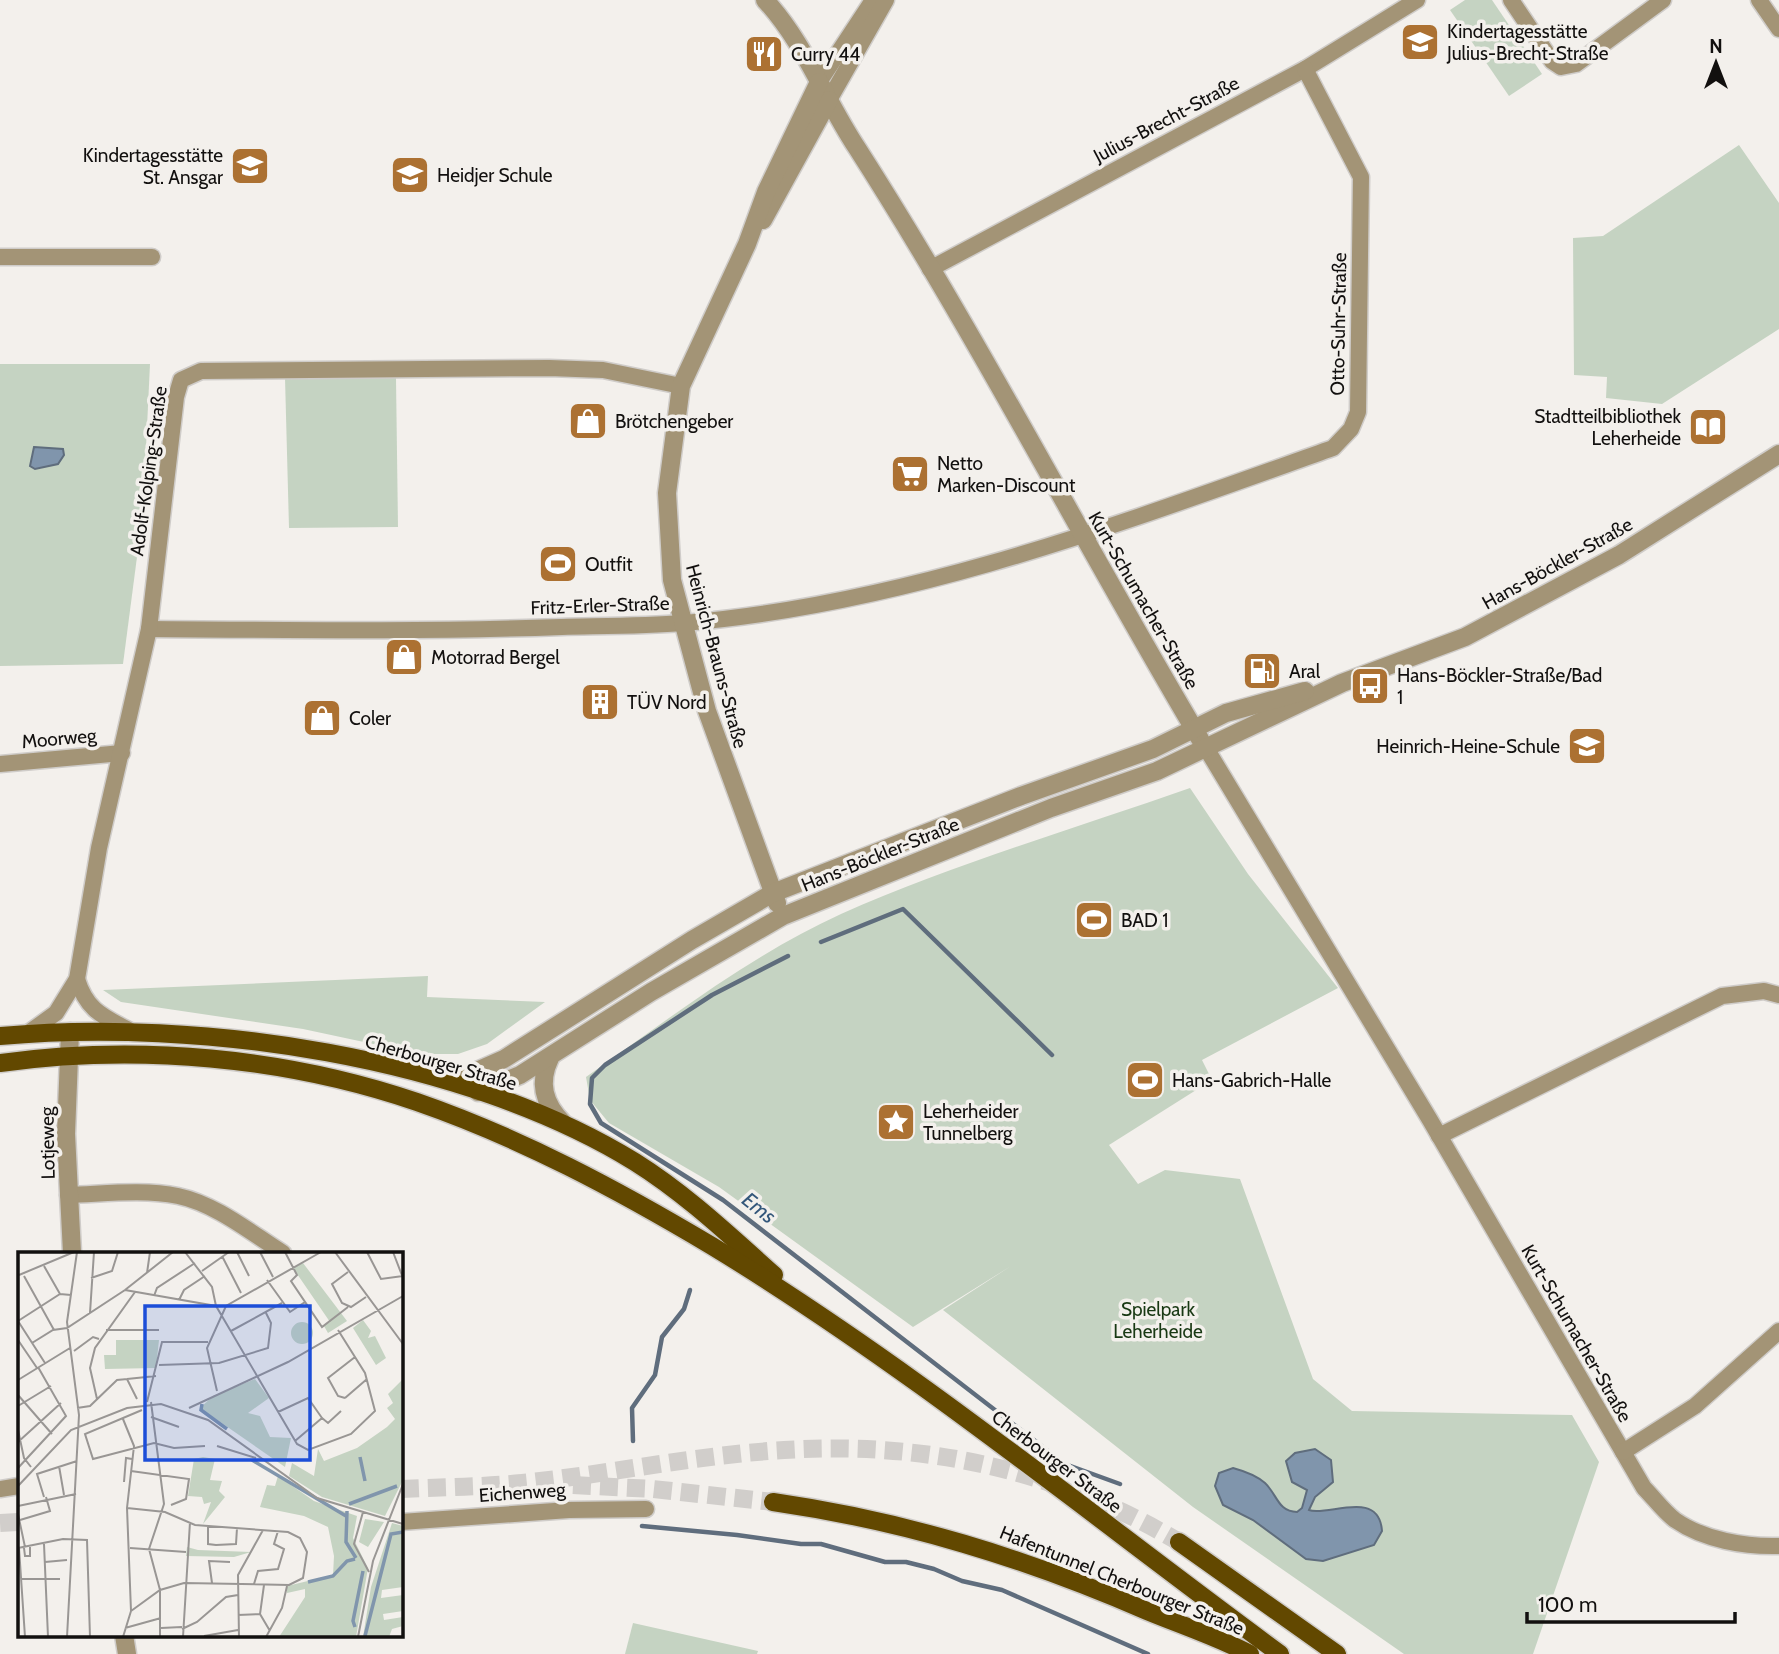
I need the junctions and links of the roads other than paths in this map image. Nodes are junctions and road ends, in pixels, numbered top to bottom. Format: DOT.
graph roads {
  1 [pos="765,0"];
  2 [pos="873,0"];
  3 [pos="886,0"];
  4 [pos="1417,0"];
  5 [pos="1511,0"];
  6 [pos="1663,0"];
  7 [pos="1759,0"];
  8 [pos="1779,29"];
  9 [pos="1305,68"];
  10 [pos="819,82"];
  11 [pos="829,100"];
  12 [pos="747,244"];
  13 [pos="0,257"];
  14 [pos="152,257"];
  15 [pos="930,269"];
  16 [pos="681,386"];
  17 [pos="1779,454"];
  18 [pos="1084,537"];
  19 [pos="684,623"];
  20 [pos="149,629"];
  21 [pos="1342,682"];
  22 [pos="1194,729"];
  23 [pos="1206,748"];
  24 [pos="122,753"];
  25 [pos="0,764"];
  26 [pos="773,893"];
  27 [pos="783,916"];
  28 [pos="77,979"];
  29 [pos="1779,995"];
  30 [pos="70,1032"];
  31 [pos="134,1033"];
  32 [pos="27,1034"];
  33 [pos="0,1036"];
  34 [pos="69,1054"];
  35 [pos="550,1058"];
  36 [pos="0,1063"];
  37 [pos="489,1067"];
  38 [pos="418,1074"];
  39 [pos="478,1092"];
  40 [pos="414,1101"];
  41 [pos="563,1124"];
  42 [pos="482,1126"];
  43 [pos="1439,1136"];
  44 [pos="68,1195"];
  45 [pos="72,1252"];
  46 [pos="281,1252"];
  47 [pos="808,1305"];
  48 [pos="1779,1331"];
  49 [pos="1623,1452"];
  50 [pos="18,1486"];
  51 [pos="0,1489"];
  52 [pos="774,1502"];
  53 [pos="646,1509"];
  54 [pos="402,1522"];
  55 [pos="1179,1542"];
  56 [pos="1779,1546"];
  57 [pos="124,1636"];
  58 [pos="127,1654"];
  59 [pos="1250,1654"];
  60 [pos="1280,1654"];
  61 [pos="1337,1654"];
  1 -- 10 [label="street, Kurt-Schumacher-Straße"];
  2 -- 10 [label="street"];
  3 -- 11 [label="street"];
  4 -- 9 [label="street, Julius-Brecht-Straße"];
  5 -- 6 [label="street"];
  7 -- 8 [label="street"];
  9 -- 15 [label="street, Julius-Brecht-Straße"];
  9 -- 18 [label="street, Otto-Suhr-Straße"];
  10 -- 11 [label="street, Kurt-Schumacher-Straße"];
  10 -- 12 [label="street, Heinrich-Brauns-Straße"];
  11 -- 12 [label="street, Heinrich-Brauns-Straße"];
  11 -- 15 [label="street, Kurt-Schumacher-Straße"];
  12 -- 16 [label="street, Heinrich-Brauns-Straße"];
  13 -- 14 [label="street"];
  15 -- 18 [label="street, Kurt-Schumacher-Straße"];
  16 -- 19 [label="street, Heinrich-Brauns-Straße"];
  16 -- 20 [label="street, Adolf-Kolping-Straße"];
  17 -- 21 [label="street, Hans-Böckler-Straße"];
  18 -- 19 [label="street, Fritz-Erler-Straße"];
  18 -- 22 [label="street, Kurt-Schumacher-Straße"];
  19 -- 20 [label="street, Fritz-Erler-Straße"];
  19 -- 26 [label="street, Heinrich-Brauns-Straße"];
  20 -- 24 [label="street, Adolf-Kolping-Straße"];
  21 -- 22 [label="street, Hans-Böckler-Straße"];
  21 -- 23 [label="street, Hans-Böckler-Straße"];
  22 -- 23 [label="street, Kurt-Schumacher-Straße"];
  22 -- 26 [label="street, Hans-Böckler-Straße"];
  23 -- 27 [label="street, Hans-Böckler-Straße"];
  23 -- 43 [label="street, Kurt-Schumacher-Straße"];
  24 -- 25 [label="street, Moorweg"];
  24 -- 28 [label="street, Adolf-Kolping-Straße"];
  26 -- 27 [label="street, Heinrich-Brauns-Straße"];
  26 -- 37 [label="street, Hans-Böckler-Straße"];
  27 -- 35 [label="street, Hans-Böckler-Straße"];
  28 -- 31 [label="street"];
  28 -- 32 [label="street, Adolf-Kolping-Straße"];
  29 -- 43 [label="street"];
  30 -- 31 [label="main road, Cherbourger Straße"];
  30 -- 32 [label="main road, Cherbourger Straße"];
  30 -- 34 [label="street, Lotjeweg"];
  31 -- 38 [label="main road, Cherbourger Straße"];
  32 -- 33 [label="main road, Cherbourger Straße"];
  34 -- 36 [label="main road, Cherbourger Straße"];
  34 -- 40 [label="main road, Cherbourger Straße"];
  34 -- 44 [label="street, Lotjeweg"];
  35 -- 39 [label="street, Hans-Böckler-Straße"];
  35 -- 41 [label="street"];
  37 -- 38 [label="street, Hans-Böckler-Straße"];
  37 -- 39 [label="street"];
  38 -- 39 [label="main road, Cherbourger Straße"];
  39 -- 40 [label="main road"];
  39 -- 41 [label="main road, Cherbourger Straße"];
  39 -- 42 [label="main road"];
  40 -- 42 [label="main road, Cherbourger Straße"];
  41 -- 47 [label="main road, Cherbourger Straße"];
  42 -- 47 [label="main road, Cherbourger Straße"];
  43 -- 49 [label="street, Kurt-Schumacher-Straße"];
  44 -- 45 [label="street, Lotjeweg"];
  44 -- 46 [label="street"];
  47 -- 60 [label="main road, Cherbourger Straße"];
  48 -- 49 [label="street, Kurt-Schumacher-Straße"];
  49 -- 56 [label="street"];
  50 -- 51 [label="street"];
  52 -- 59 [label="main road, Hafentunnel Cherbourger Straße"];
  53 -- 54 [label="street, Eichenweg"];
  55 -- 61 [label="main road, Hafentunnel Cherbourger Straße"];
  57 -- 58 [label="street"];
}
